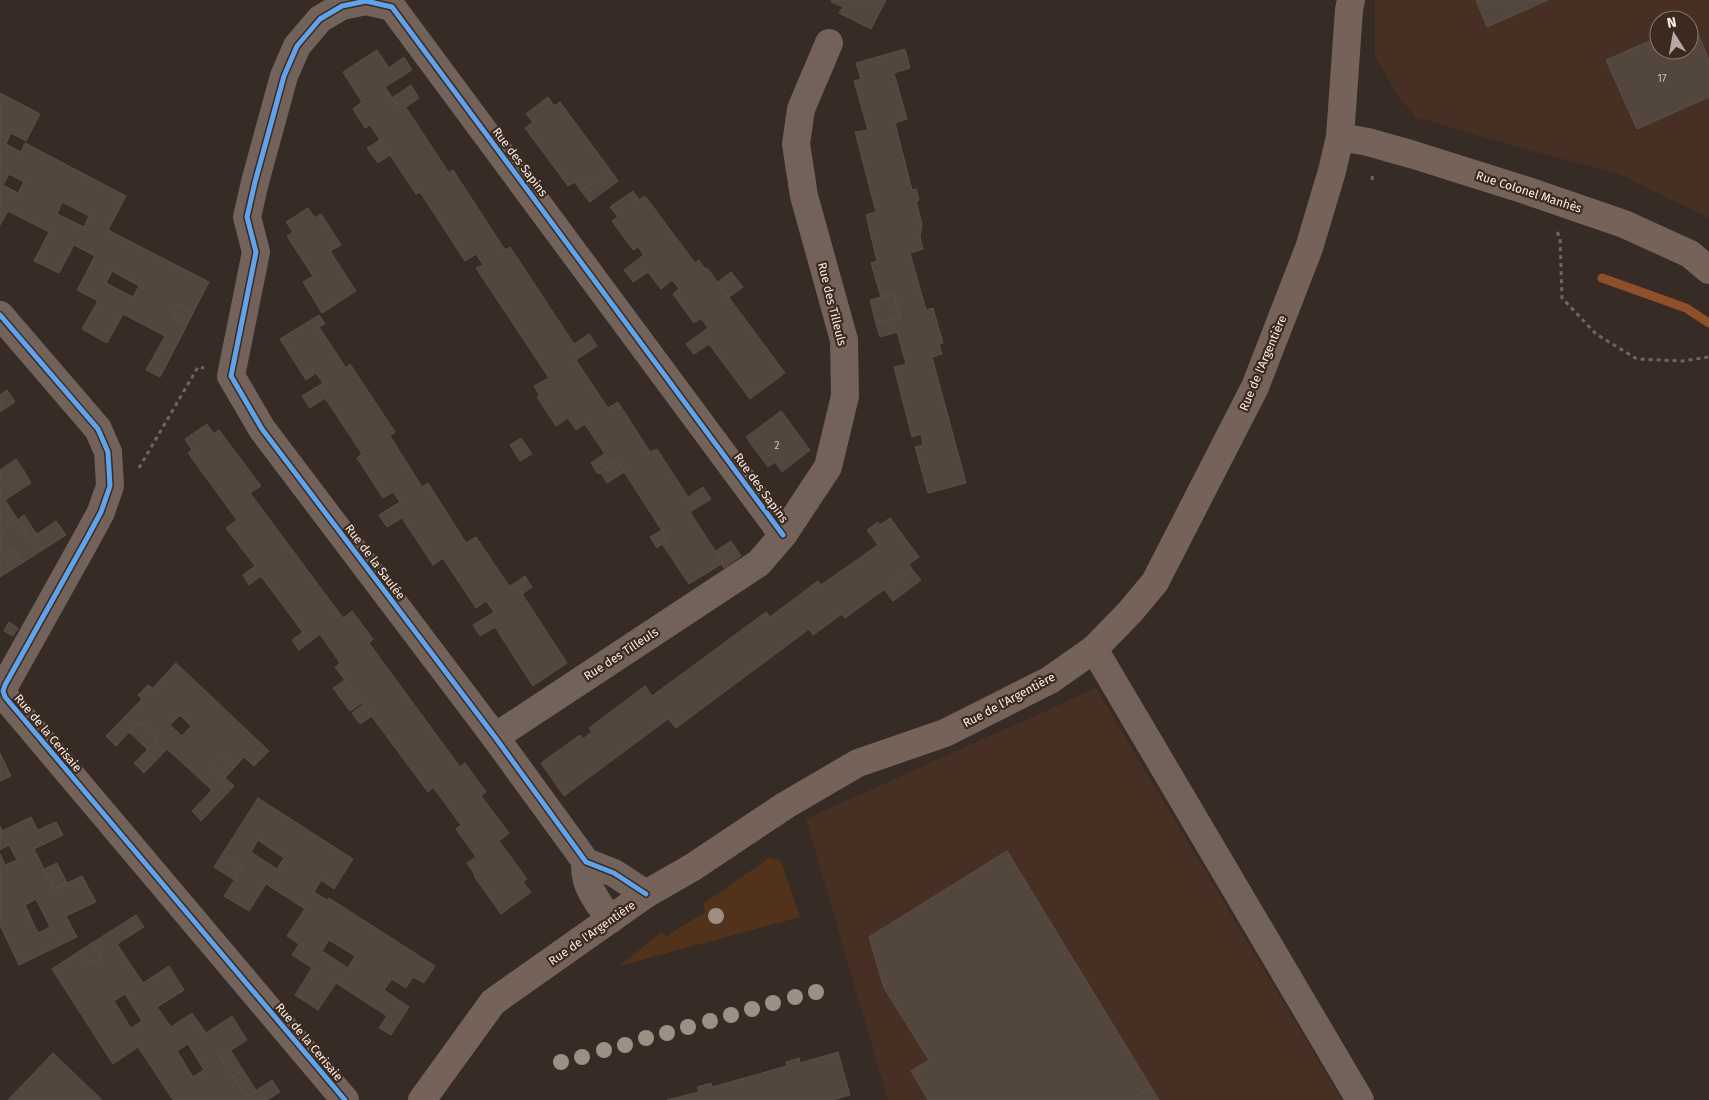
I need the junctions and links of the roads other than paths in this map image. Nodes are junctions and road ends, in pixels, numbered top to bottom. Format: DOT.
graph roads {
  1 [pos="1351,0"];
  2 [pos="829,43"];
  3 [pos="1340,138"];
  4 [pos="1709,270"];
  5 [pos="0,315"];
  6 [pos="231,376"];
  7 [pos="783,535"];
  8 [pos="1094,649"];
  9 [pos="495,737"];
  10 [pos="586,862"];
  11 [pos="646,894"];
  12 [pos="610,920"];
  13 [pos="345,1100"];
  14 [pos="422,1100"];
  15 [pos="1360,1100"];
  1 -- 3 [label="main road, Rue de l'Argentière"];
  2 -- 7 [label="street, Rue des Tilleuls"];
  3 -- 4 [label="main road, Rue Colonel Manhès"];
  3 -- 8 [label="main road, Rue de l'Argentière"];
  5 -- 13 [label="street, Rue de la Cerisaie"];
  6 -- 7 [label="street, Rue des Sapins"];
  6 -- 9 [label="street, Rue de la Saulée"];
  7 -- 9 [label="street, Rue des Tilleuls"];
  8 -- 11 [label="main road, Rue de l'Argentière"];
  8 -- 15 [label="street"];
  9 -- 10 [label="street, Rue de la Saulée"];
  10 -- 11 [label="street"];
  10 -- 12 [label="street, Rue de la Saulée"];
  11 -- 12 [label="main road, Rue de l'Argentière"];
  12 -- 14 [label="main road, Rue de l'Argentière"];
}
